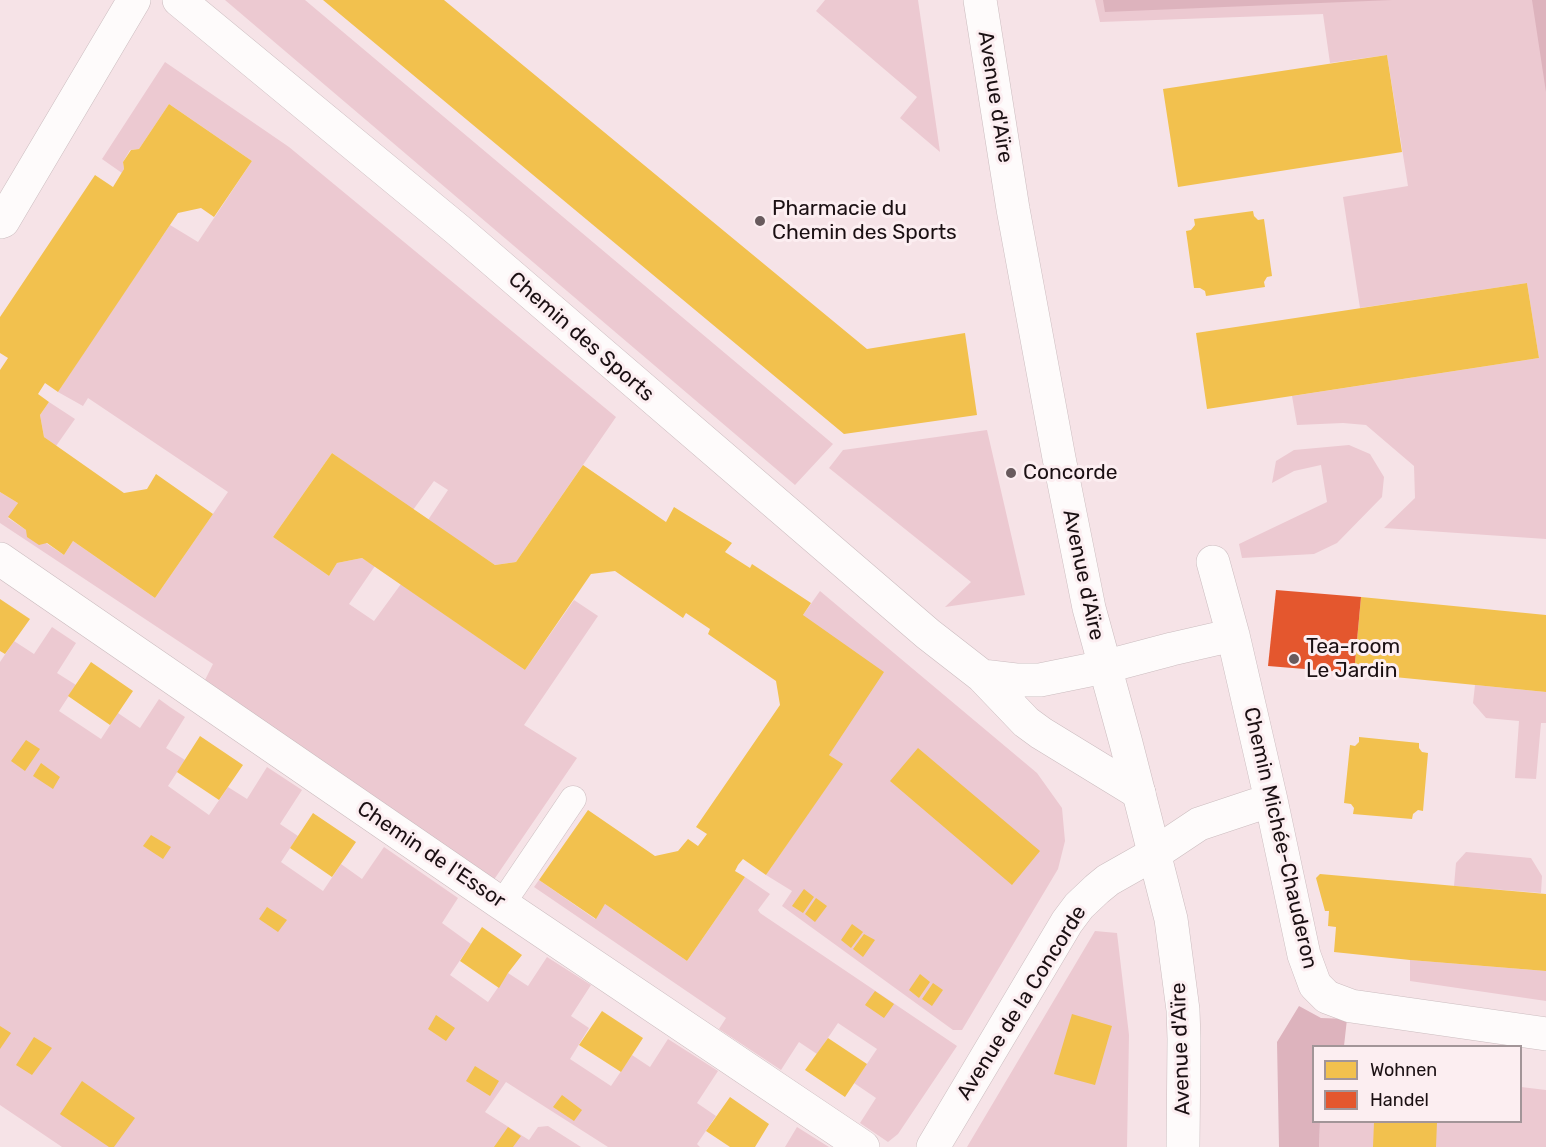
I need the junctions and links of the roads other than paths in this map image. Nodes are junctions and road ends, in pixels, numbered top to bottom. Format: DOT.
graph roads {
  1 [pos="134,0"];
  2 [pos="179,0"];
  3 [pos="980,0"];
  4 [pos="0,222"];
  5 [pos="0,559"];
  6 [pos="1213,562"];
  7 [pos="1233,635"];
  8 [pos="1104,667"];
  9 [pos="981,676"];
  10 [pos="1139,793"];
  11 [pos="573,799"];
  12 [pos="1271,800"];
  13 [pos="1154,854"];
  14 [pos="502,904"];
  15 [pos="1546,1034"];
  16 [pos="863,1147"];
  17 [pos="933,1147"];
  18 [pos="1183,1147"];
  1 -- 4 [label="street"];
  2 -- 9 [label="street, Chemin des Sports"];
  3 -- 8 [label="street, Avenue d'Aïre"];
  5 -- 14 [label="street, Chemin de l'Essor"];
  6 -- 7 [label="street, Chemin Michée-Chauderon"];
  7 -- 8 [label="street"];
  7 -- 12 [label="street, Chemin Michée-Chauderon"];
  8 -- 9 [label="street"];
  8 -- 10 [label="street, Avenue d'Aïre"];
  9 -- 10 [label="street, Chemin des Sports"];
  10 -- 13 [label="street, Avenue d'Aïre"];
  11 -- 14 [label="street"];
  12 -- 13 [label="street, Avenue de la Concorde"];
  12 -- 15 [label="street, Chemin Michée-Chauderon"];
  13 -- 17 [label="street, Avenue de la Concorde"];
  13 -- 18 [label="street, Avenue d'Aïre"];
  14 -- 16 [label="street, Chemin de l'Essor"];
}
